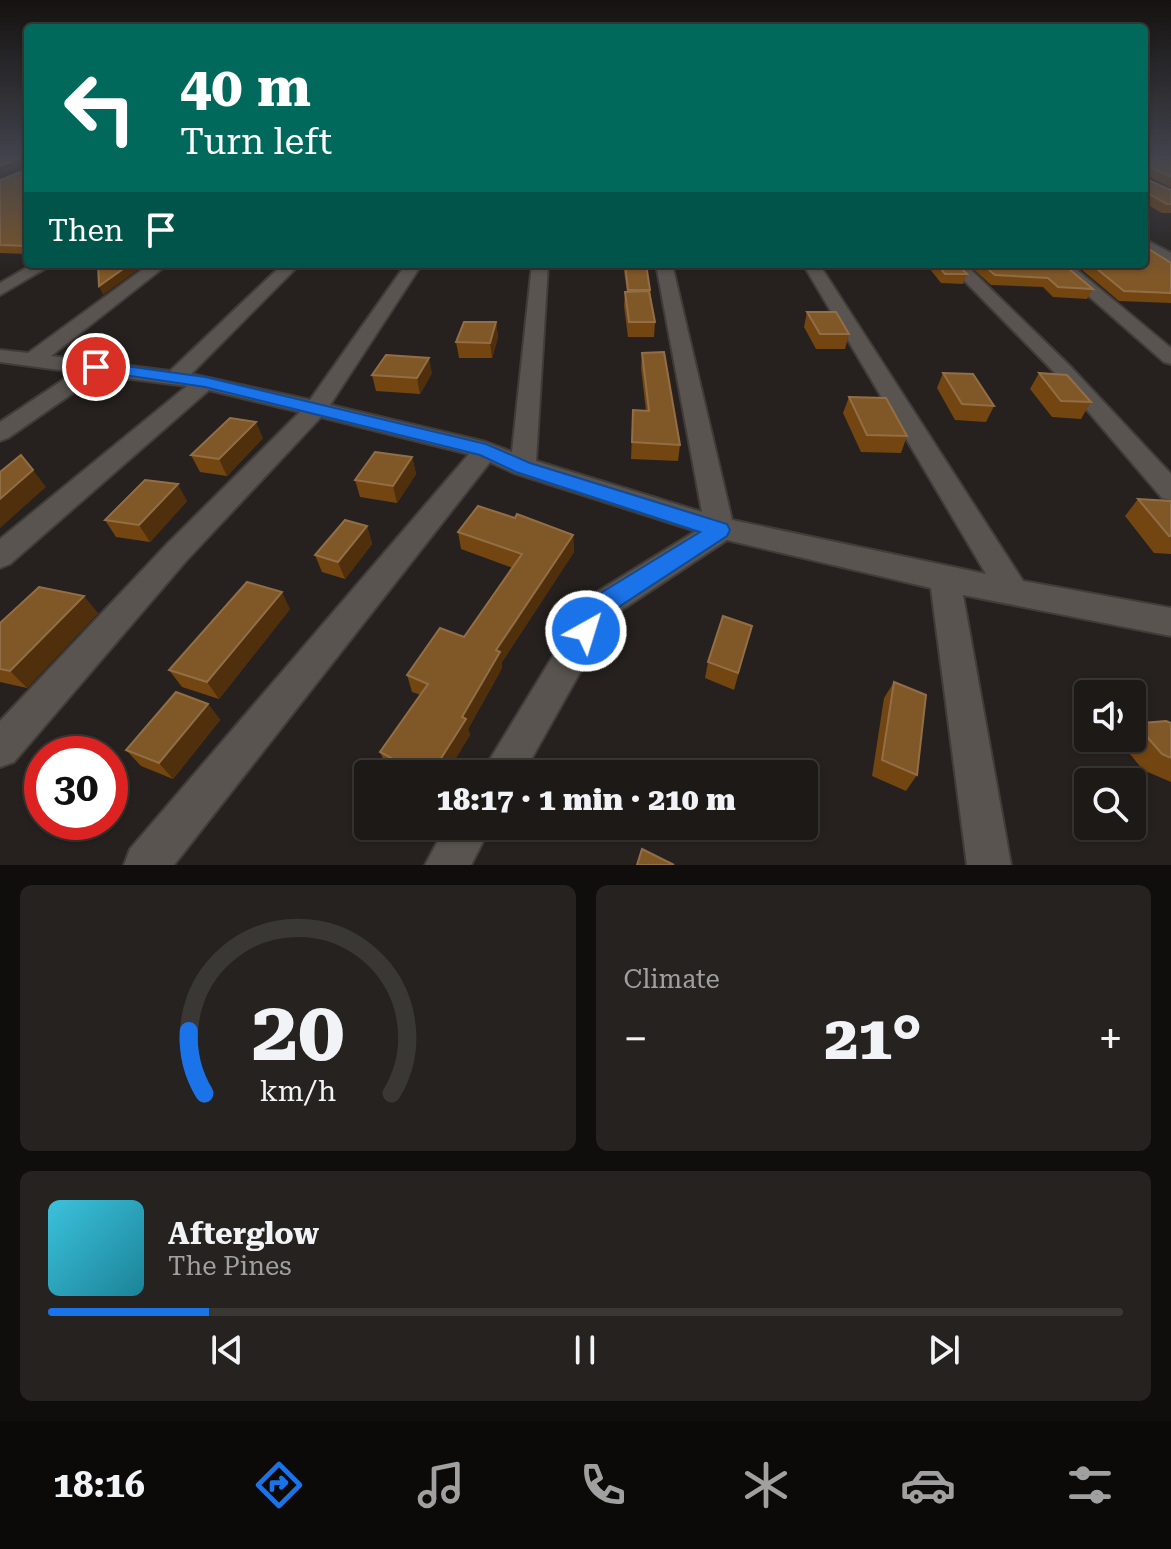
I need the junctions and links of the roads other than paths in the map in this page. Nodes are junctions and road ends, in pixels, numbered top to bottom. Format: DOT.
graph roads {
  1 [pos="1148,246"];
  2 [pos="1171,260"];
  3 [pos="38,268"];
  4 [pos="155,268"];
  5 [pos="288,268"];
  6 [pos="411,268"];
  7 [pos="540,268"];
  8 [pos="665,268"];
  9 [pos="813,268"];
  10 [pos="960,268"];
  11 [pos="1065,268"];
  12 [pos="0,290"];
  13 [pos="0,356"];
  14 [pos="1171,358"];
  15 [pos="34,359"];
  16 [pos="96,367"];
  17 [pos="175,378"];
  18 [pos="205,382"];
  19 [pos="316,409"];
  20 [pos="0,433"];
  21 [pos="486,450"];
  22 [pos="523,467"];
  23 [pos="1171,491"];
  24 [pos="720,530"];
  25 [pos="0,556"];
  26 [pos="945,579"];
  27 [pos="1013,592"];
  28 [pos="1171,622"];
  29 [pos="0,748"];
  30 [pos="509,760"];
  31 [pos="462,840"];
  32 [pos="146,865"];
  33 [pos="447,865"];
  34 [pos="989,865"];
  1 -- 2 [label="street"];
  3 -- 12 [label="street"];
  4 -- 15 [label="street"];
  5 -- 17 [label="street"];
  6 -- 19 [label="street"];
  7 -- 22 [label="street"];
  8 -- 24 [label="street"];
  9 -- 27 [label="street"];
  10 -- 23 [label="street"];
  11 -- 14 [label="street"];
  13 -- 15 [label="street"];
  15 -- 16 [label="street"];
  16 -- 17 [label="street"];
  16 -- 20 [label="street"];
  17 -- 18 [label="street"];
  18 -- 19 [label="street"];
  18 -- 25 [label="street"];
  19 -- 21 [label="street"];
  19 -- 29 [label="street"];
  21 -- 22 [label="street"];
  21 -- 32 [label="street"];
  22 -- 24 [label="street"];
  24 -- 26 [label="street"];
  24 -- 30 [label="street"];
  26 -- 27 [label="street"];
  26 -- 34 [label="street"];
  27 -- 28 [label="street"];
  31 -- 33 [label="street"];
}
